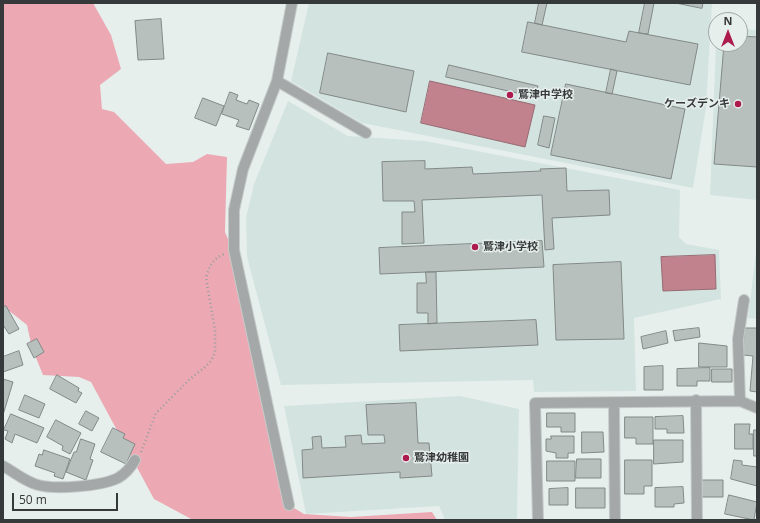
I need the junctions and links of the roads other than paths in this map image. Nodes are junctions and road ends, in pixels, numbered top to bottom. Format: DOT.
graph roads {
  1 [pos="292,3"];
  2 [pos="277,81"];
  3 [pos="366,133"];
  4 [pos="744,300"];
  5 [pos="696,400"];
  6 [pos="740,401"];
  7 [pos="614,403"];
  8 [pos="757,408"];
  9 [pos="135,460"];
  10 [pos="3,466"];
  11 [pos="290,505"];
  12 [pos="538,520"];
  13 [pos="615,520"];
  14 [pos="697,520"];
  1 -- 2 [label="street"];
  2 -- 3 [label="street"];
  2 -- 11 [label="street"];
  4 -- 6 [label="street"];
  5 -- 6 [label="street"];
  5 -- 7 [label="street"];
  5 -- 14 [label="street"];
  6 -- 8 [label="street"];
  7 -- 12 [label="street"];
  7 -- 13 [label="street"];
  9 -- 10 [label="street"];
}
